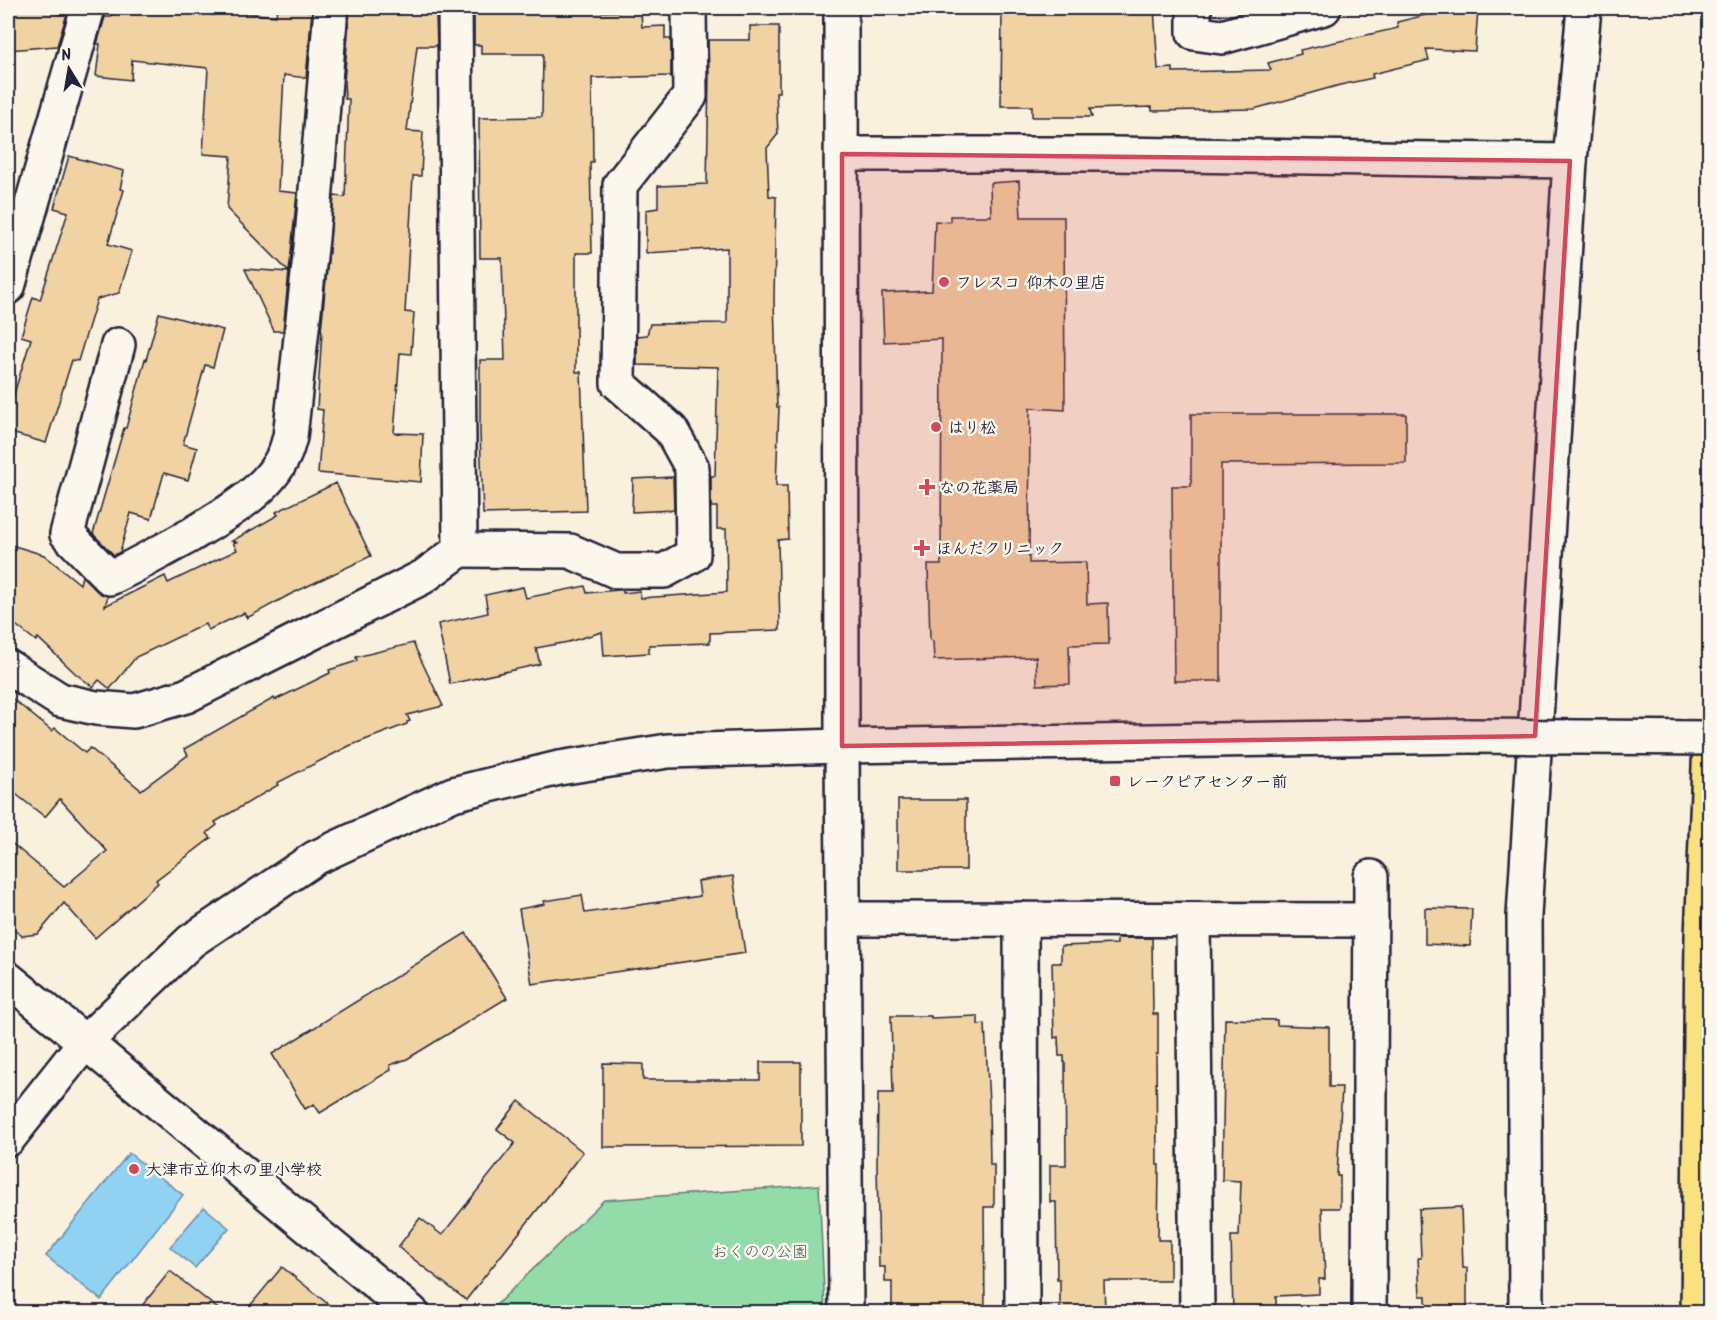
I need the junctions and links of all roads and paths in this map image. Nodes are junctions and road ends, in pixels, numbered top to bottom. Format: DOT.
graph roads {
  1 [pos="88,8"];
  2 [pos="331,8"];
  3 [pos="455,8"];
  4 [pos="689,8"];
  5 [pos="841,8"];
  6 [pos="1194,8"];
  7 [pos="1324,8"];
  8 [pos="1584,8"];
  9 [pos="842,154"];
  10 [pos="1570,161"];
  11 [pos="8,287"];
  12 [pos="118,345"];
  13 [pos="460,550"];
  14 [pos="8,667"];
  15 [pos="1710,738"];
  16 [pos="1710,743"];
  17 [pos="843,746"];
  18 [pos="1371,877"];
  19 [pos="844,919"];
  20 [pos="1021,919"];
  21 [pos="1193,920"];
  22 [pos="1371,920"];
  23 [pos="8,979"];
  24 [pos="85,1042"];
  25 [pos="8,1139"];
  26 [pos="411,1312"];
  27 [pos="846,1312"];
  28 [pos="1022,1312"];
  29 [pos="1197,1312"];
  30 [pos="1369,1312"];
  31 [pos="1526,1312"];
  32 [pos="1698,1312"];
  1 -- 11 [label="street"];
  2 -- 12 [label="street"];
  3 -- 13 [label="street"];
  4 -- 13 [label="street"];
  5 -- 9 [label="street"];
  6 -- 7 [label="street"];
  8 -- 10 [label="street"];
  9 -- 10 [label="street"];
  9 -- 17 [label="street"];
  10 -- 31 [label="street"];
  13 -- 14 [label="street"];
  15 -- 17 [label="street, bridge"];
  16 -- 32 [label="highway"];
  17 -- 19 [label="street"];
  17 -- 24 [label="street"];
  18 -- 22 [label="street"];
  19 -- 20 [label="street"];
  19 -- 27 [label="street"];
  20 -- 21 [label="street"];
  20 -- 28 [label="street"];
  21 -- 22 [label="street"];
  21 -- 29 [label="street"];
  22 -- 30 [label="street"];
  23 -- 24 [label="street"];
  24 -- 25 [label="street"];
  24 -- 26 [label="street"];
}
